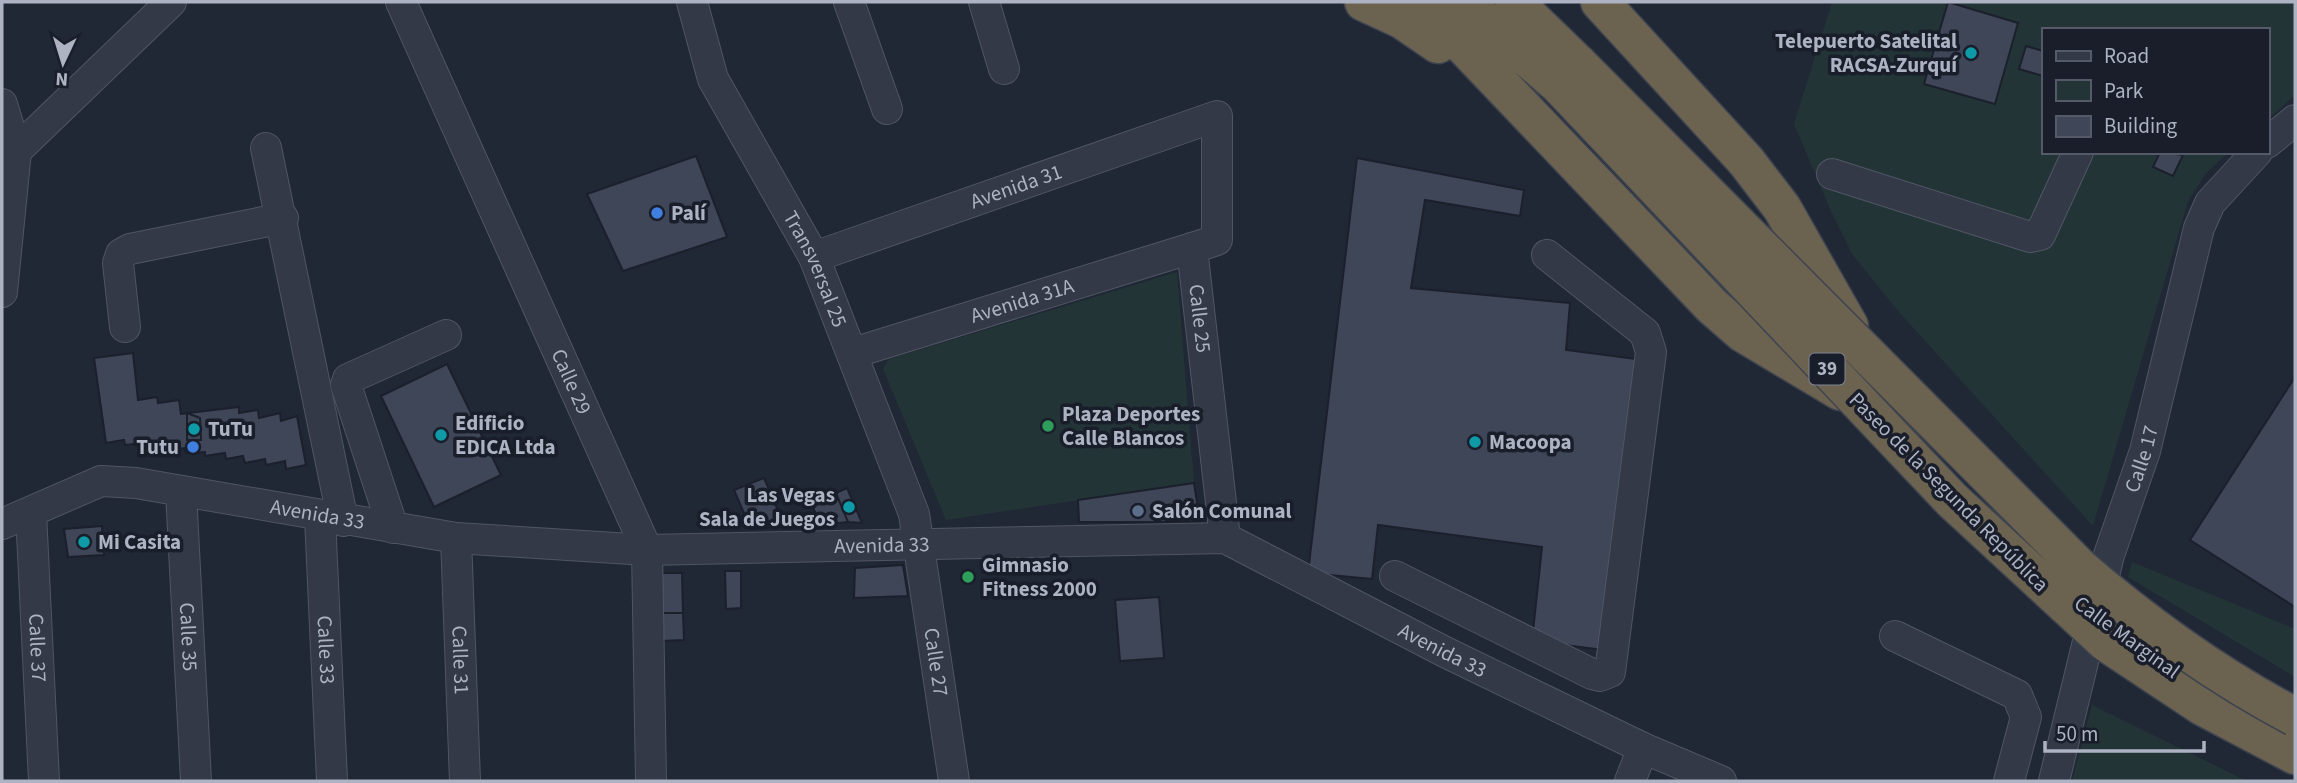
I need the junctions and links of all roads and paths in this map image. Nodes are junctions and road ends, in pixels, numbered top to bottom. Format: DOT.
graph roads {
  1 [pos="171,2"];
  2 [pos="401,2"];
  3 [pos="692,2"];
  4 [pos="849,2"];
  5 [pos="984,2"];
  6 [pos="1364,2"];
  7 [pos="1416,2"];
  8 [pos="1464,2"];
  9 [pos="1514,2"];
  10 [pos="1574,2"];
  11 [pos="1600,2"];
  12 [pos="1004,69"];
  13 [pos="1568,74"];
  14 [pos="1669,79"];
  15 [pos="2,104"];
  16 [pos="887,109"];
  17 [pos="1532,118"];
  18 [pos="2295,120"];
  19 [pos="2269,140"];
  20 [pos="266,148"];
  21 [pos="16,151"];
  22 [pos="2077,154"];
  23 [pos="2251,154"];
  24 [pos="1832,174"];
  25 [pos="283,218"];
  26 [pos="1192,248"];
  27 [pos="1547,255"];
  28 [pos="814,257"];
  29 [pos="2,292"];
  30 [pos="125,327"];
  31 [pos="446,335"];
  32 [pos="853,354"];
  33 [pos="1892,413"];
  34 [pos="181,492"];
  35 [pos="31,513"];
  36 [pos="331,519"];
  37 [pos="2,524"];
  38 [pos="393,528"];
  39 [pos="456,538"];
  40 [pos="1224,538"];
  41 [pos="920,544"];
  42 [pos="647,550"];
  43 [pos="1395,576"];
  44 [pos="1460,610"];
  45 [pos="2095,610"];
  46 [pos="1895,636"];
  47 [pos="1445,652"];
  48 [pos="2295,717"];
  49 [pos="2295,729"];
  50 [pos="2295,744"];
  51 [pos="1643,748"];
  52 [pos="2295,755"];
  53 [pos="44,781"];
  54 [pos="196,781"];
  55 [pos="332,781"];
  56 [pos="465,781"];
  57 [pos="651,781"];
  58 [pos="954,781"];
  59 [pos="1630,781"];
  60 [pos="1721,781"];
  61 [pos="2009,781"];
  62 [pos="2054,781"];
  1 -- 21 [label="street"];
  2 -- 42 [label="street, Calle 29"];
  3 -- 28 [label="street, Transversal 25"];
  4 -- 16 [label="street"];
  5 -- 12 [label="street"];
  6 -- 17 [label="highway"];
  7 -- 17 [label="highway"];
  8 -- 13 [label="highway, Paseo de la Segunda República / 39"];
  9 -- 13 [label="highway, Paseo de la Segunda República / 39"];
  10 -- 14 [label="highway"];
  11 -- 14 [label="highway"];
  13 -- 48 [label="highway, Paseo de la Segunda República / 39, bridge"];
  13 -- 52 [label="highway, Paseo de la Segunda República / 39, bridge"];
  14 -- 33 [label="highway"];
  15 -- 21 [label="street"];
  17 -- 33 [label="highway"];
  18 -- 19 [label="street, Calle 17"];
  20 -- 25 [label="street, Calle 33"];
  21 -- 29 [label="street"];
  22 -- 24 [label="street"];
  23 -- 45 [label="street, Calle 17"];
  25 -- 30 [label="street"];
  25 -- 36 [label="street, Calle 33"];
  26 -- 28 [label="street, Avenida 31"];
  26 -- 32 [label="street, Avenida 31A"];
  26 -- 40 [label="street, Calle 25"];
  27 -- 44 [label="street"];
  28 -- 32 [label="street, Transversal 25"];
  31 -- 38 [label="street"];
  32 -- 41 [label="street, Transversal 25"];
  33 -- 45 [label="street, Calle Marginal"];
  34 -- 35 [label="street, Avenida 33"];
  34 -- 36 [label="street, Avenida 33"];
  34 -- 54 [label="street, Calle 35"];
  35 -- 37 [label="street, Avenida 33"];
  35 -- 53 [label="street, Calle 37"];
  36 -- 38 [label="street, Avenida 33"];
  36 -- 55 [label="street, Calle 33"];
  38 -- 39 [label="street, Avenida 33"];
  39 -- 42 [label="street, Avenida 33"];
  39 -- 56 [label="street, Calle 31"];
  40 -- 41 [label="street, Avenida 33"];
  40 -- 47 [label="street, Avenida 33"];
  41 -- 42 [label="street, Avenida 33"];
  41 -- 58 [label="street, Calle 27"];
  42 -- 57 [label="street, Calle 29"];
  43 -- 44 [label="street"];
  44 -- 47 [label="street"];
  45 -- 49 [label="street, Calle Marginal"];
  45 -- 50 [label="street, Calle Marginal"];
  45 -- 62 [label="street, Calle 17"];
  46 -- 61 [label="street"];
  47 -- 51 [label="street, Avenida 33"];
  51 -- 59 [label="street"];
  51 -- 60 [label="street, Avenida 33"];
}
